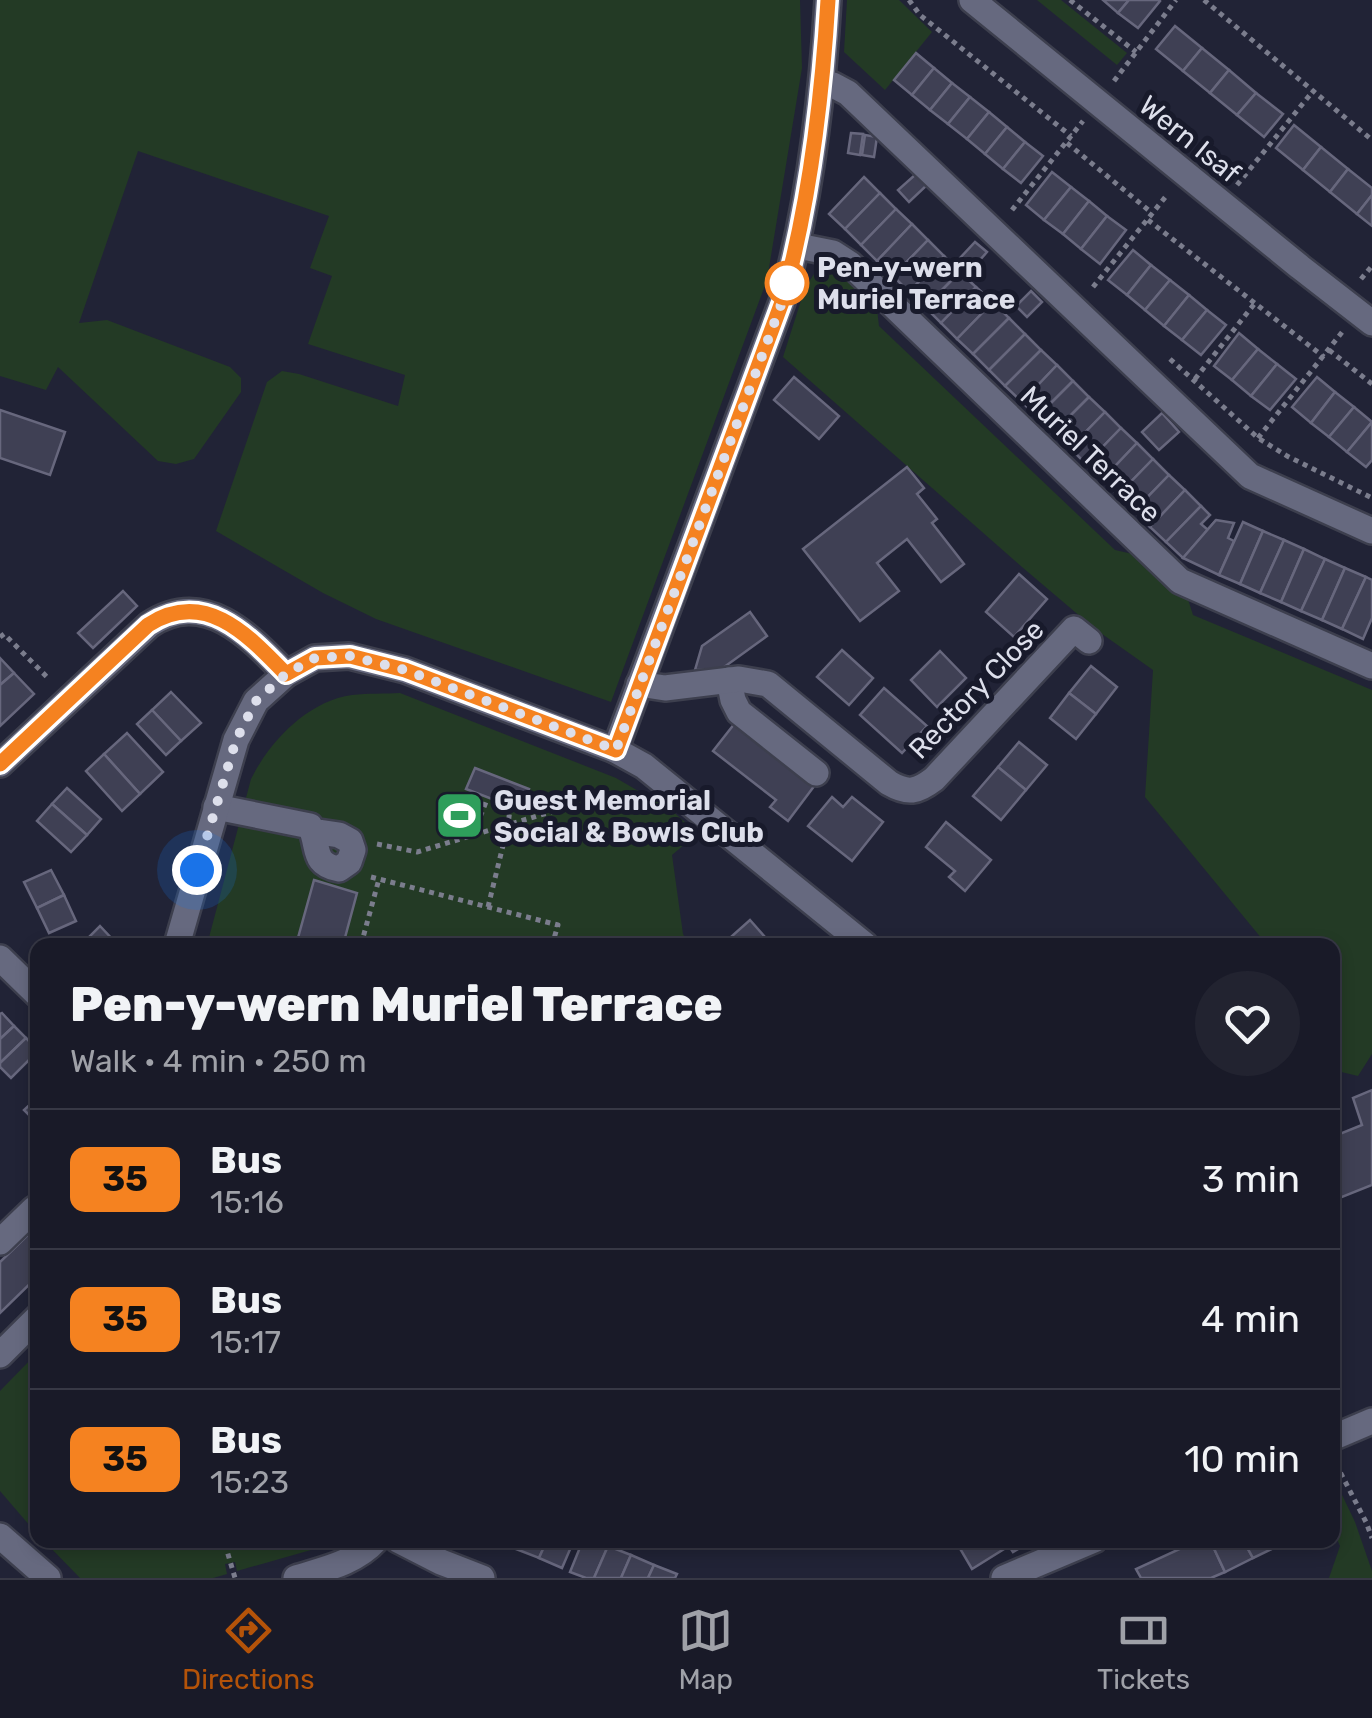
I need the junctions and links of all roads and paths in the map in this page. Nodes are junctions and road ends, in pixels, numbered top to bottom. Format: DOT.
graph roads {
  1 [pos="828,0"];
  2 [pos="909,0"];
  3 [pos="972,0"];
  4 [pos="1070,0"];
  5 [pos="1176,0"];
  6 [pos="1204,0"];
  7 [pos="1136,52"];
  8 [pos="1122,70"];
  9 [pos="822,84"];
  10 [pos="1314,90"];
  11 [pos="1084,120"];
  12 [pos="1069,139"];
  13 [pos="1372,140"];
  14 [pos="1172,189"];
  15 [pos="1223,203"];
  16 [pos="1152,213"];
  17 [pos="1008,215"];
  18 [pos="1148,220"];
  19 [pos="798,246"];
  20 [pos="1102,296"];
  21 [pos="1255,304"];
  22 [pos="1372,322"];
  23 [pos="1346,328"];
  24 [pos="1329,350"];
  25 [pos="1168,356"];
  26 [pos="1324,357"];
  27 [pos="1194,380"];
  28 [pos="1372,384"];
  29 [pos="1258,438"];
  30 [pos="1372,498"];
  31 [pos="1372,531"];
  32 [pos="0,638"];
  33 [pos="1089,642"];
  34 [pos="1372,666"];
  35 [pos="286,674"];
  36 [pos="729,680"];
  37 [pos="639,684"];
  38 [pos="69,699"];
  39 [pos="616,750"];
  40 [pos="0,764"];
  41 [pos="816,773"];
  42 [pos="486,802"];
  43 [pos="216,807"];
  44 [pos="510,809"];
  45 [pos="554,811"];
  46 [pos="508,825"];
  47 [pos="473,835"];
  48 [pos="350,841"];
  49 [pos="488,907"];
  50 [pos="179,938"];
  51 [pos="363,938"];
  52 [pos="554,938"];
  53 [pos="856,938"];
  54 [pos="0,958"];
  55 [pos="30,987"];
  56 [pos="30,1213"];
  57 [pos="0,1242"];
  58 [pos="30,1325"];
  59 [pos="0,1354"];
  60 [pos="1372,1421"];
  61 [pos="1340,1435"];
  62 [pos="1340,1472"];
  63 [pos="0,1536"];
  64 [pos="1372,1538"];
  65 [pos="226,1548"];
  66 [pos="368,1548"];
  67 [pos="414,1548"];
  68 [pos="1075,1548"];
  69 [pos="48,1578"];
  70 [pos="235,1578"];
  71 [pos="296,1578"];
  72 [pos="482,1578"];
  73 [pos="1004,1578"];
  1 -- 9 [label="street"];
  2 -- 12 [label="path"];
  3 -- 15 [label="street, Wern Isaf"];
  4 -- 7 [label="path"];
  5 -- 7 [label="path"];
  6 -- 10 [label="path"];
  7 -- 8 [label="path"];
  9 -- 19 [label="street"];
  9 -- 31 [label="street"];
  10 -- 13 [label="path"];
  10 -- 15 [label="path"];
  11 -- 12 [label="path"];
  12 -- 16 [label="path"];
  12 -- 17 [label="path"];
  14 -- 16 [label="path"];
  15 -- 22 [label="street, Wern Isaf"];
  16 -- 18 [label="path"];
  18 -- 20 [label="path"];
  18 -- 21 [label="path"];
  19 -- 34 [label="street, Muriel Terrace"];
  19 -- 37 [label="street"];
  21 -- 26 [label="path"];
  21 -- 27 [label="path"];
  23 -- 24 [label="path"];
  24 -- 26 [label="path"];
  24 -- 28 [label="path"];
  25 -- 27 [label="path"];
  26 -- 29 [label="path"];
  27 -- 29 [label="path"];
  29 -- 30 [label="path"];
  32 -- 38 [label="path"];
  33 -- 36 [label="street, Rectory Close"];
  35 -- 38 [label="street"];
  35 -- 39 [label="street"];
  35 -- 43 [label="street"];
  36 -- 37 [label="street, Rectory Close"];
  36 -- 41 [label="street"];
  37 -- 39 [label="street"];
  38 -- 40 [label="street"];
  39 -- 53 [label="street"];
  42 -- 47 [label="path"];
  43 -- 48 [label="street"];
  43 -- 50 [label="street"];
  44 -- 46 [label="path"];
  45 -- 46 [label="path"];
  46 -- 47 [label="path"];
  46 -- 49 [label="path"];
  47 -- 48 [label="path"];
  49 -- 51 [label="path"];
  49 -- 52 [label="path"];
  54 -- 55 [label="street"];
  56 -- 57 [label="street"];
  58 -- 59 [label="street"];
  60 -- 61 [label="street"];
  62 -- 64 [label="path"];
  63 -- 69 [label="street"];
  65 -- 70 [label="path"];
  66 -- 71 [label="street"];
  67 -- 72 [label="street"];
  68 -- 73 [label="street"];
}
